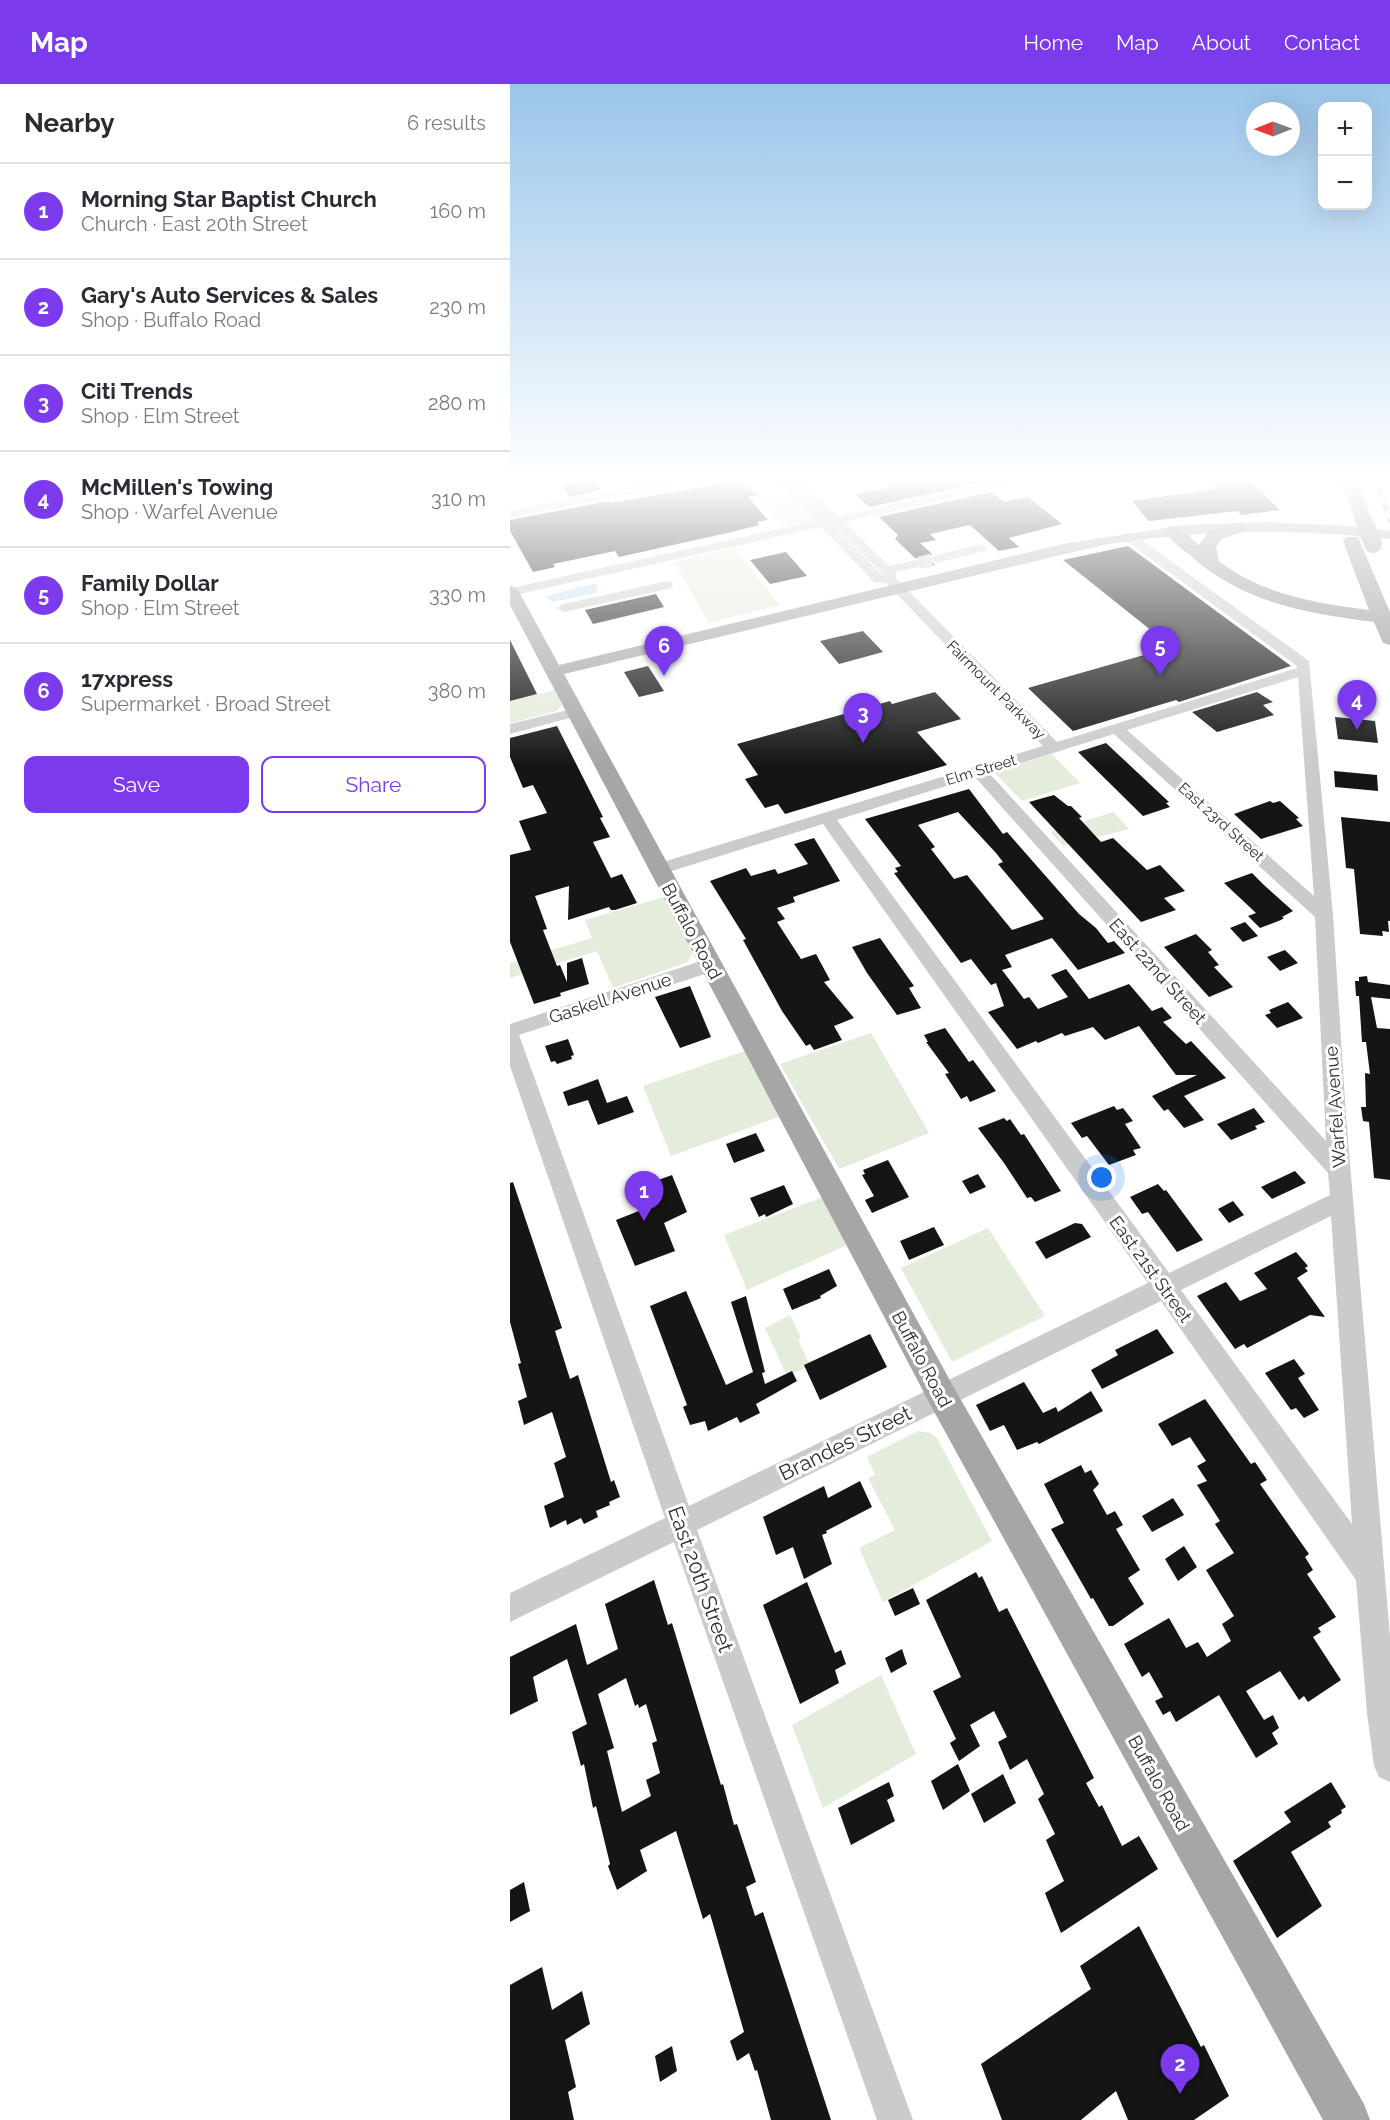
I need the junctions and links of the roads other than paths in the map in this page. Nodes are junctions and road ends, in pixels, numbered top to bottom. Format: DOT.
graph roads {
  1 [pos="580,576"];
  2 [pos="876,576"];
  3 [pos="897,576"];
  4 [pos="911,576"];
  5 [pos="1183,576"];
  6 [pos="1228,576"];
  7 [pos="1366,576"];
  8 [pos="890,580"];
  9 [pos="1369,584"];
  10 [pos="668,585"];
  11 [pos="511,591"];
  12 [pos="564,608"];
  13 [pos="1313,608"];
  14 [pos="1386,617"];
  15 [pos="1390,639"];
  16 [pos="618,656"];
  17 [pos="547,658"];
  18 [pos="1304,671"];
  19 [pos="576,712"];
  20 [pos="510,729"];
  21 [pos="1117,729"];
  22 [pos="1054,748"];
  23 [pos="978,771"];
  24 [pos="826,817"];
  25 [pos="659,869"];
  26 [pos="1324,915"];
  27 [pos="710,965"];
  28 [pos="510,1031"];
  29 [pos="510,1037"];
  30 [pos="1339,1170"];
  31 [pos="1342,1200"];
  32 [pos="1163,1287"];
  33 [pos="942,1396"];
  34 [pos="681,1523"];
  35 [pos="1370,1575"];
  36 [pos="510,1608"];
  37 [pos="1390,1766"];
  38 [pos="896,2120"];
  39 [pos="1348,2120"];
  1 -- 11 [label="street"];
  2 -- 8 [label="street, Fairmount Parkway"];
  3 -- 8 [label="street"];
  4 -- 8 [label="main road"];
  5 -- 18 [label="street"];
  6 -- 13 [label="highway"];
  7 -- 9 [label="highway"];
  8 -- 16 [label="main road"];
  8 -- 22 [label="street, Fairmount Parkway"];
  9 -- 13 [label="highway"];
  9 -- 14 [label="highway"];
  10 -- 12 [label="street"];
  11 -- 17 [label="main road, Buffalo Road"];
  13 -- 14 [label="highway"];
  14 -- 15 [label="highway"];
  16 -- 17 [label="main road"];
  16 -- 17 [label="main road"];
  17 -- 19 [label="main road, Buffalo Road"];
  18 -- 21 [label="street, Elm Street"];
  18 -- 26 [label="street, Warfel Avenue"];
  19 -- 20 [label="street"];
  19 -- 25 [label="main road, Buffalo Road"];
  21 -- 22 [label="street, Elm Street"];
  21 -- 26 [label="street, East 23rd Street"];
  22 -- 23 [label="street, Elm Street"];
  23 -- 24 [label="street, Elm Street"];
  23 -- 30 [label="street, East 22nd Street"];
  24 -- 25 [label="street, Elm Street"];
  24 -- 32 [label="street, East 21st Street"];
  25 -- 27 [label="main road, Buffalo Road"];
  26 -- 30 [label="street, Warfel Avenue"];
  27 -- 28 [label="street, Gaskell Avenue"];
  27 -- 33 [label="main road, Buffalo Road"];
  29 -- 34 [label="street, East 20th Street"];
  30 -- 31 [label="street, Warfel Avenue"];
  31 -- 32 [label="street, Brandes Street"];
  31 -- 35 [label="street, Warfel Avenue"];
  32 -- 33 [label="street, Brandes Street"];
  32 -- 35 [label="street, East 21st Street"];
  33 -- 34 [label="street, Brandes Street"];
  33 -- 39 [label="main road, Buffalo Road"];
  34 -- 36 [label="street, Brandes Street"];
  34 -- 38 [label="street, East 20th Street"];
  35 -- 37 [label="street, Warfel Avenue"];
}
